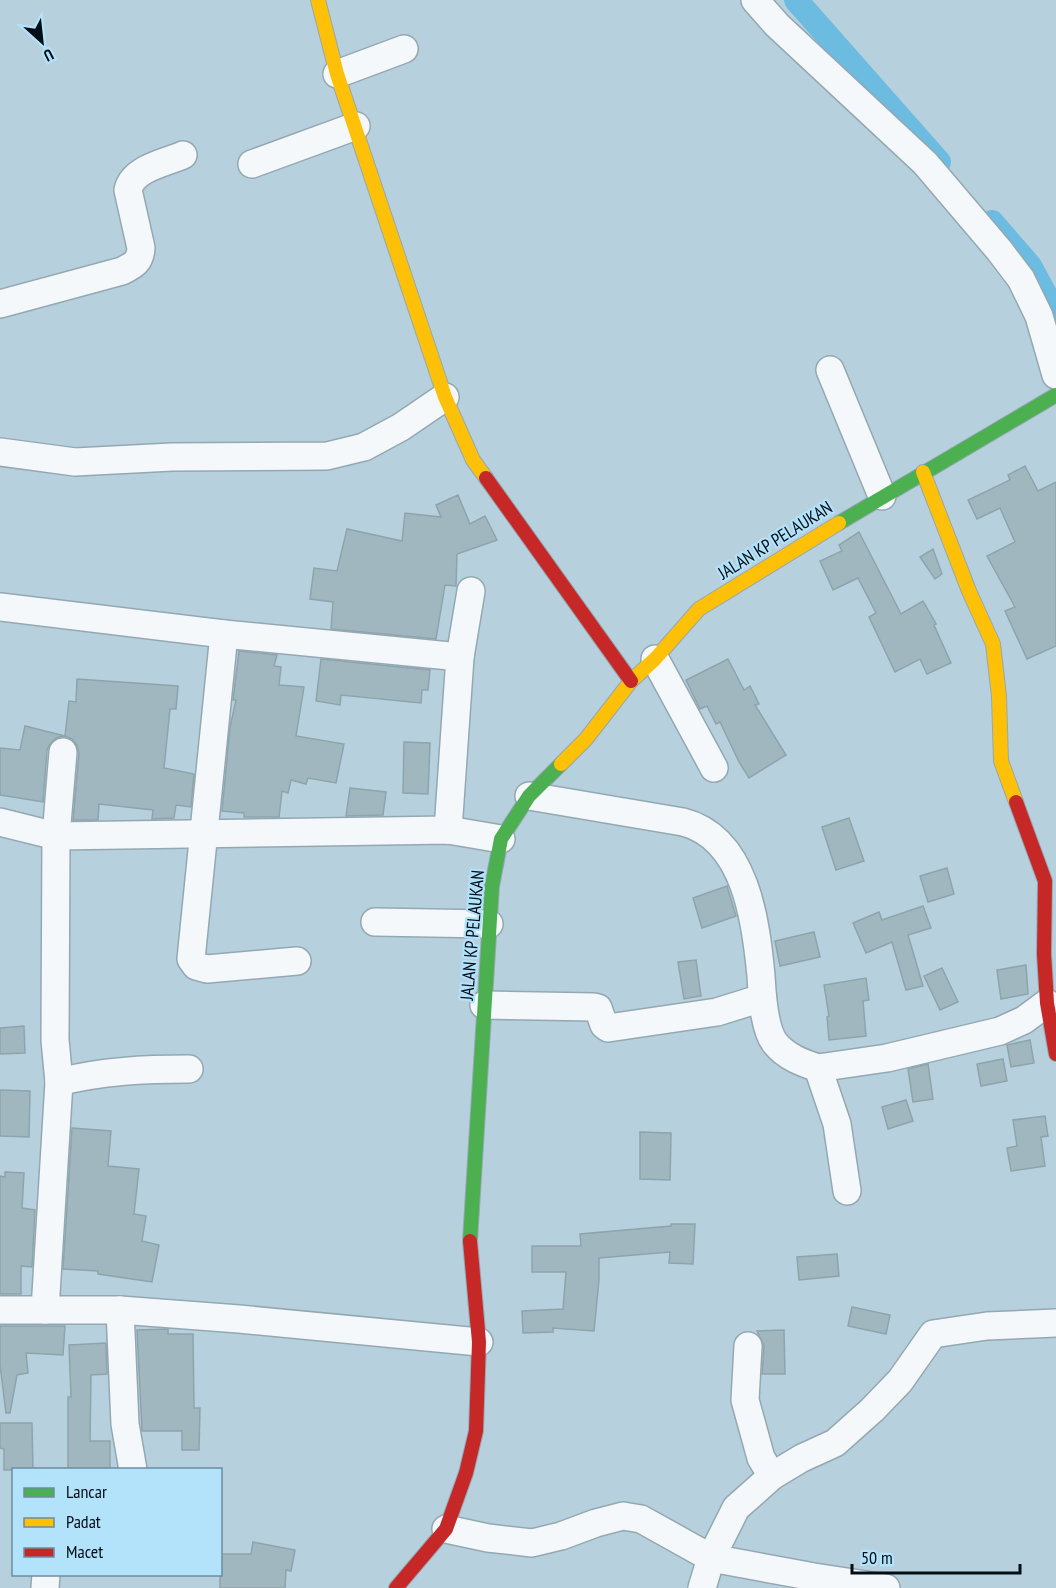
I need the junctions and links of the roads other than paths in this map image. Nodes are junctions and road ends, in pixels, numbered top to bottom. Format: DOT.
graph roads {
  1 [pos="318,0"];
  2 [pos="755,0"];
  3 [pos="404,49"];
  4 [pos="337,74"];
  5 [pos="356,126"];
  6 [pos="183,155"];
  7 [pos="252,164"];
  8 [pos="0,304"];
  9 [pos="830,370"];
  10 [pos="1056,375"];
  11 [pos="1056,394"];
  12 [pos="445,398"];
  13 [pos="0,452"];
  14 [pos="923,472"];
  15 [pos="882,496"];
  16 [pos="471,591"];
  17 [pos="0,607"];
  18 [pos="224,634"];
  19 [pos="460,657"];
  20 [pos="655,659"];
  21 [pos="631,681"];
  22 [pos="63,752"];
  23 [pos="714,768"];
  24 [pos="529,796"];
  25 [pos="0,822"];
  26 [pos="448,830"];
  27 [pos="202,833"];
  28 [pos="56,836"];
  29 [pos="501,840"];
  30 [pos="375,922"];
  31 [pos="489,924"];
  32 [pos="1050,952"];
  33 [pos="297,961"];
  34 [pos="762,998"];
  35 [pos="1047,1003"];
  36 [pos="484,1005"];
  37 [pos="1056,1054"];
  38 [pos="818,1068"];
  39 [pos="189,1069"];
  40 [pos="59,1082"];
  41 [pos="847,1191"];
  42 [pos="0,1310"];
  43 [pos="45,1310"];
  44 [pos="120,1310"];
  45 [pos="1056,1323"];
  46 [pos="479,1342"];
  47 [pos="748,1346"];
  48 [pos="133,1468"];
  49 [pos="772,1476"];
  50 [pos="446,1529"];
  51 [pos="711,1558"];
  52 [pos="396,1588"];
  53 [pos="702,1588"];
  54 [pos="886,1588"];
  1 -- 4 [label="street"];
  2 -- 10 [label="street"];
  3 -- 4 [label="street"];
  4 -- 5 [label="street"];
  5 -- 7 [label="street"];
  5 -- 12 [label="street"];
  6 -- 8 [label="street"];
  9 -- 15 [label="street"];
  11 -- 14 [label="street, JALAN KP PELAUKAN"];
  12 -- 13 [label="street"];
  12 -- 21 [label="street"];
  14 -- 15 [label="street, JALAN KP PELAUKAN"];
  14 -- 32 [label="street"];
  15 -- 20 [label="street, JALAN KP PELAUKAN"];
  16 -- 19 [label="street"];
  17 -- 18 [label="street"];
  18 -- 19 [label="street"];
  18 -- 27 [label="street"];
  19 -- 26 [label="street"];
  20 -- 21 [label="street, JALAN KP PELAUKAN"];
  20 -- 23 [label="street"];
  21 -- 24 [label="street, JALAN KP PELAUKAN"];
  22 -- 28 [label="street"];
  24 -- 29 [label="street, JALAN KP PELAUKAN"];
  24 -- 34 [label="street"];
  25 -- 28 [label="street"];
  26 -- 27 [label="street"];
  26 -- 29 [label="street"];
  27 -- 28 [label="street"];
  27 -- 33 [label="street"];
  28 -- 40 [label="street"];
  29 -- 31 [label="street, JALAN KP PELAUKAN"];
  30 -- 31 [label="street"];
  31 -- 36 [label="street, JALAN KP PELAUKAN"];
  32 -- 35 [label="street"];
  34 -- 36 [label="street"];
  34 -- 38 [label="street"];
  35 -- 37 [label="street"];
  35 -- 38 [label="street"];
  36 -- 46 [label="street, JALAN KP PELAUKAN"];
  38 -- 41 [label="street"];
  39 -- 40 [label="street"];
  40 -- 43 [label="street"];
  42 -- 43 [label="street"];
  43 -- 44 [label="street"];
  44 -- 46 [label="street"];
  44 -- 48 [label="street"];
  45 -- 49 [label="street"];
  46 -- 50 [label="street, JALAN KP PELAUKAN"];
  47 -- 49 [label="street"];
  49 -- 51 [label="street"];
  50 -- 51 [label="street"];
  50 -- 52 [label="street, JALAN KP PELAUKAN"];
  51 -- 53 [label="street"];
  51 -- 54 [label="street"];
}
